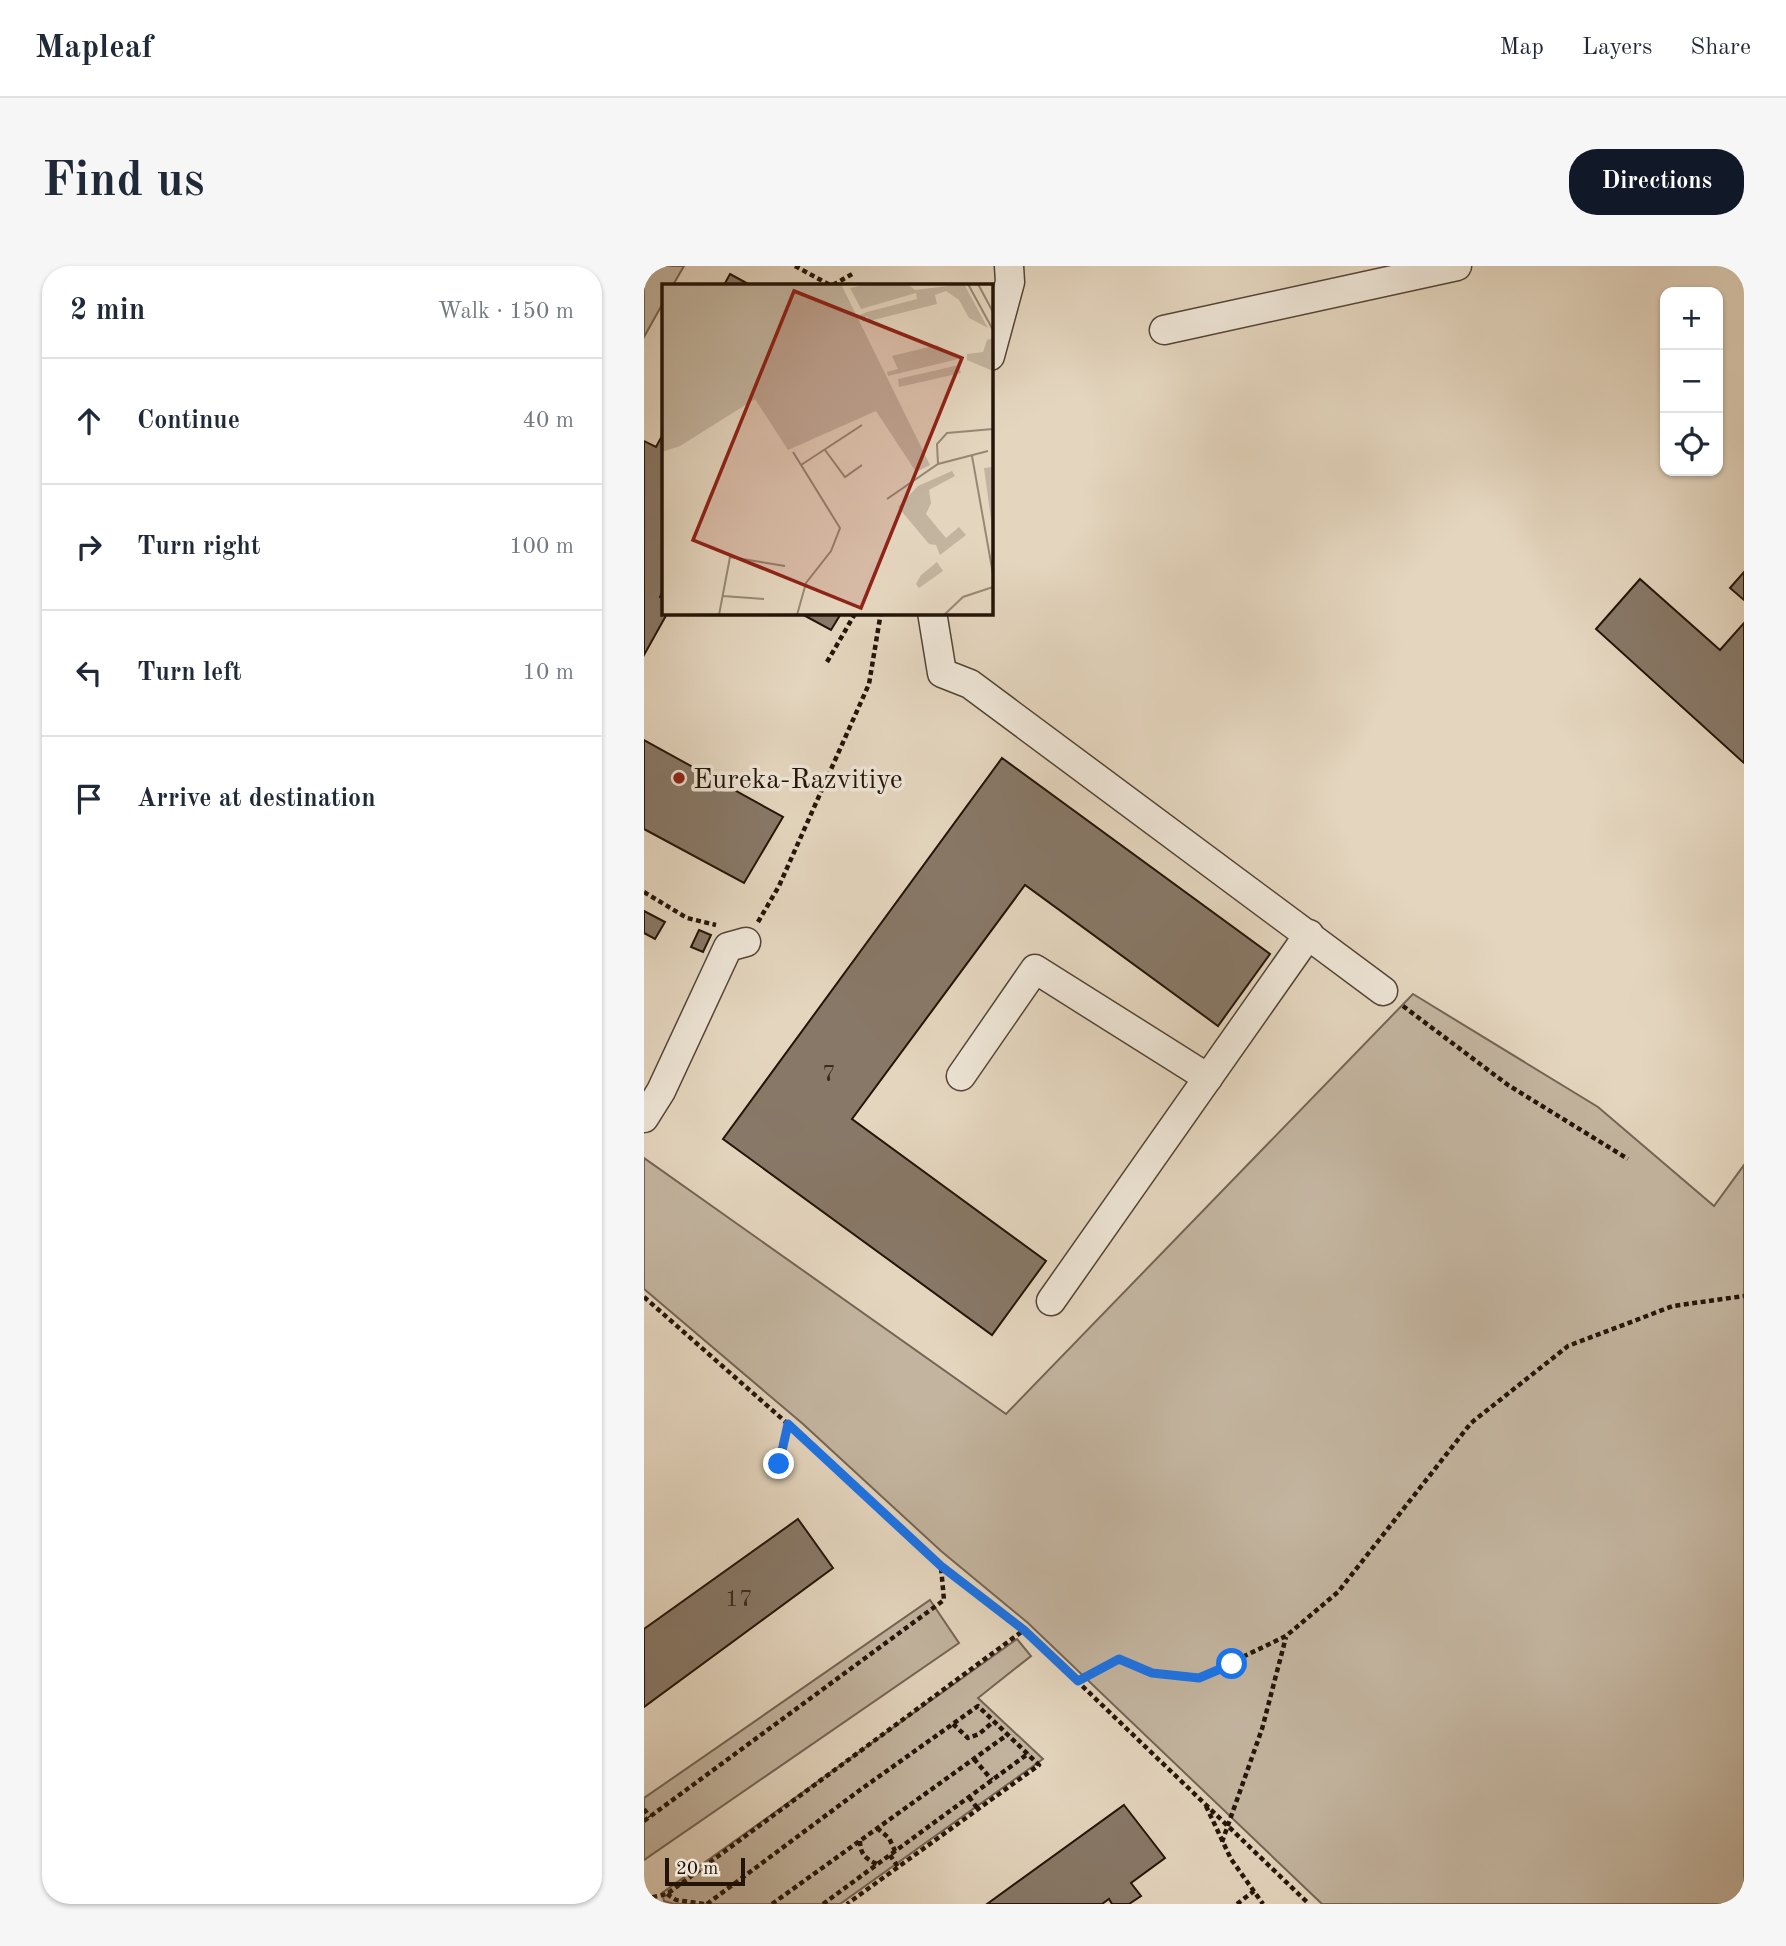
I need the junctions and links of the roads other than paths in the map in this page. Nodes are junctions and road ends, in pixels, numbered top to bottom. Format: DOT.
graph roads {
  1 [pos="1009,266"];
  2 [pos="1457,266"];
  3 [pos="1164,330"];
  4 [pos="992,349"];
  5 [pos="932,614"];
  6 [pos="1308,934"];
  7 [pos="737,944"];
  8 [pos="1383,990"];
  9 [pos="961,1076"];
  10 [pos="1208,1078"];
  11 [pos="644,1118"];
  12 [pos="1051,1301"];
  1 -- 4 [label="street"];
  2 -- 3 [label="street"];
  5 -- 6 [label="street"];
  6 -- 8 [label="street"];
  6 -- 10 [label="street"];
  7 -- 11 [label="street"];
  9 -- 10 [label="street"];
  10 -- 12 [label="street"];
}
